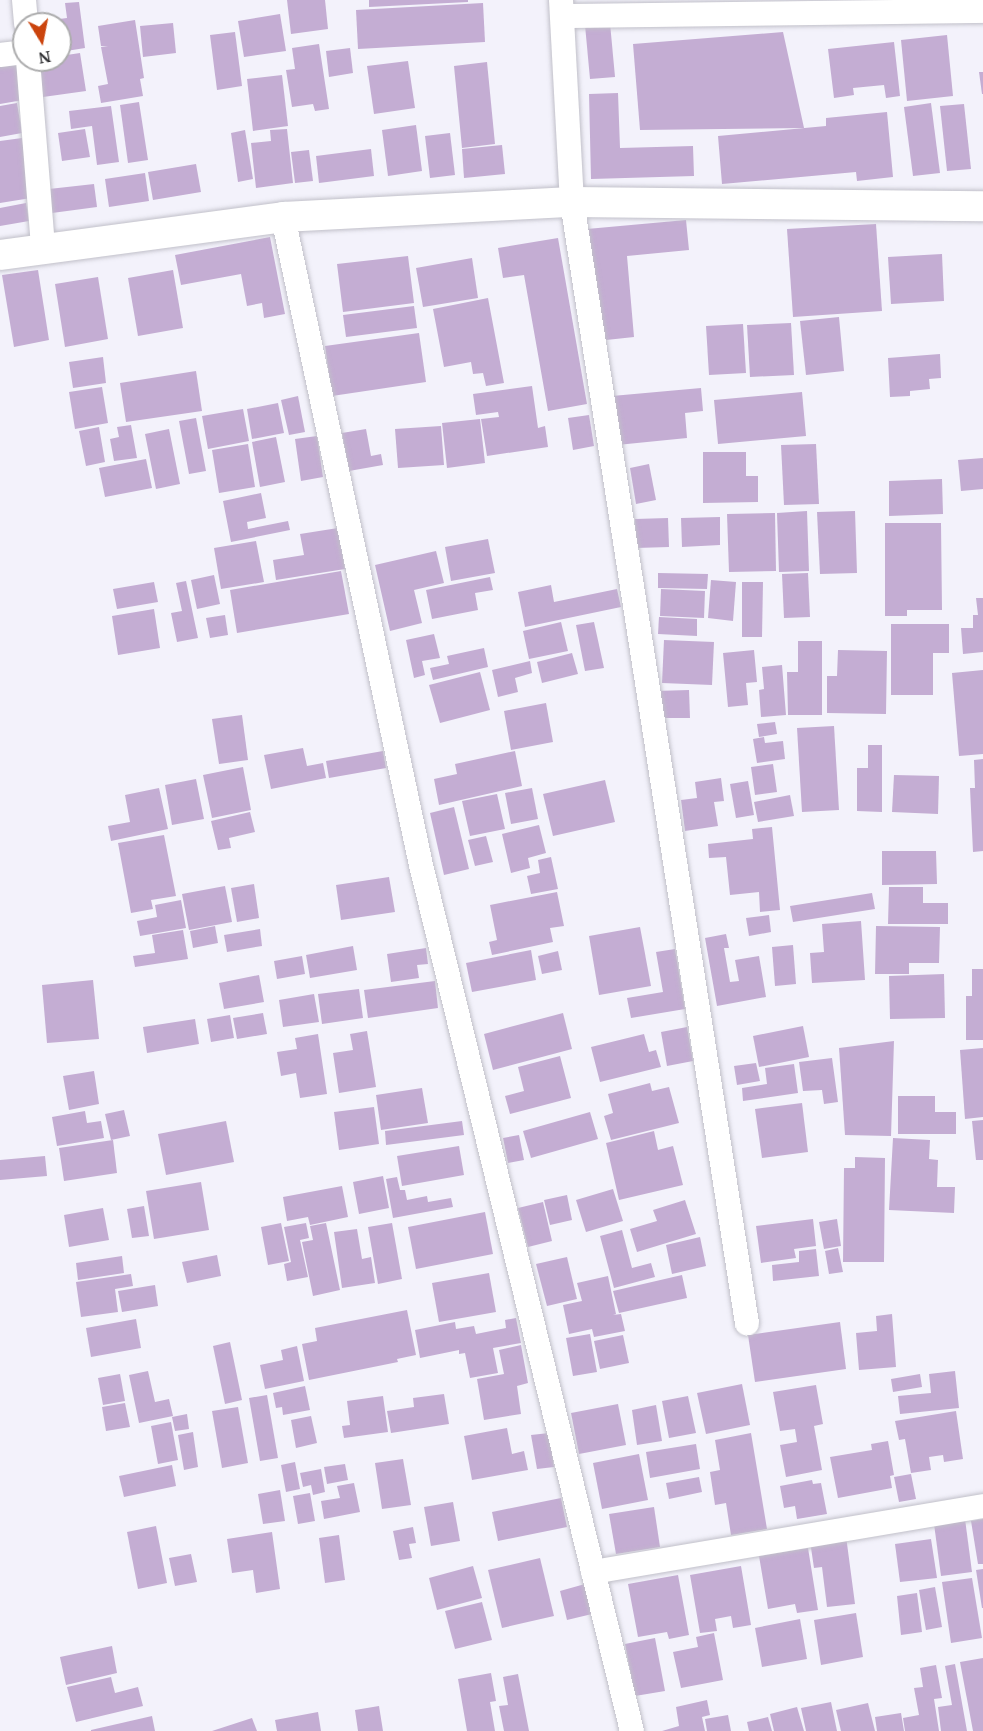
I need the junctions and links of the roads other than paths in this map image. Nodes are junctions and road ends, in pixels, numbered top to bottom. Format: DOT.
graph roads {
  1 [pos="561,8"];
  2 [pos="983,11"];
  3 [pos="29,72"];
  4 [pos="572,202"];
  5 [pos="983,206"];
  6 [pos="283,217"];
  7 [pos="43,248"];
  8 [pos="0,255"];
  9 [pos="747,1323"];
  10 [pos="983,1506"];
  11 [pos="593,1572"];
  12 [pos="632,1731"];
  1 -- 2 [label="street"];
  1 -- 4 [label="street"];
  3 -- 7 [label="street"];
  4 -- 5 [label="street"];
  4 -- 6 [label="street"];
  4 -- 9 [label="street"];
  6 -- 7 [label="street"];
  6 -- 11 [label="street"];
  7 -- 8 [label="street"];
  10 -- 11 [label="street"];
  11 -- 12 [label="street"];
}
